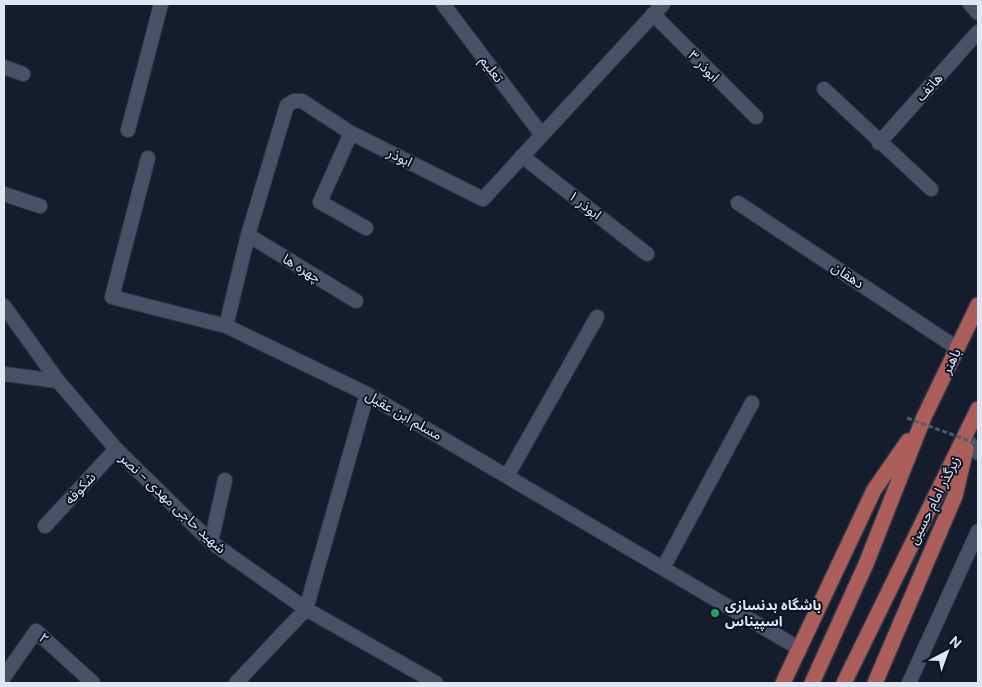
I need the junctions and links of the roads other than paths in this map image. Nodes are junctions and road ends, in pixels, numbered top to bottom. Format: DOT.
graph roads {
  1 [pos="160,4"];
  2 [pos="443,4"];
  3 [pos="662,4"];
  4 [pos="970,4"];
  5 [pos="978,13"];
  6 [pos="653,14"];
  7 [pos="978,32"];
  8 [pos="4,67"];
  9 [pos="23,74"];
  10 [pos="824,89"];
  11 [pos="756,117"];
  12 [pos="128,130"];
  13 [pos="351,133"];
  14 [pos="542,135"];
  15 [pos="879,142"];
  16 [pos="522,156"];
  17 [pos="148,158"];
  18 [pos="931,189"];
  19 [pos="4,194"];
  20 [pos="738,203"];
  21 [pos="40,206"];
  22 [pos="366,228"];
  23 [pos="248,235"];
  24 [pos="647,254"];
  25 [pos="356,301"];
  26 [pos="978,305"];
  27 [pos="4,306"];
  28 [pos="597,317"];
  29 [pos="226,326"];
  30 [pos="958,348"];
  31 [pos="4,374"];
  32 [pos="58,381"];
  33 [pos="367,394"];
  34 [pos="752,403"];
  35 [pos="976,415"];
  36 [pos="924,417"];
  37 [pos="975,446"];
  38 [pos="116,449"];
  39 [pos="507,476"];
  40 [pos="225,480"];
  41 [pos="45,526"];
  42 [pos="978,531"];
  43 [pos="210,542"];
  44 [pos="663,568"];
  45 [pos="306,609"];
  46 [pos="800,649"];
  47 [pos="4,677"];
  48 [pos="92,683"];
  49 [pos="236,683"];
  50 [pos="436,683"];
  51 [pos="783,683"];
  52 [pos="812,683"];
  53 [pos="844,683"];
  54 [pos="875,683"];
  55 [pos="910,683"];
  1 -- 12 [label="street"];
  2 -- 14 [label="street, تعلیم"];
  3 -- 6 [label="street, ابوذر"];
  4 -- 5 [label="street"];
  6 -- 11 [label="street, ابوذر ۳"];
  6 -- 14 [label="street, ابوذر"];
  7 -- 15 [label="street, هاتف"];
  8 -- 9 [label="street"];
  10 -- 15 [label="street"];
  13 -- 16 [label="street, ابوذر"];
  13 -- 22 [label="street"];
  13 -- 23 [label="street, ابوذر"];
  14 -- 16 [label="street, ابوذر"];
  15 -- 18 [label="street"];
  16 -- 24 [label="street, ابوذر ۱"];
  17 -- 29 [label="street, مسلم ابن عقیل"];
  19 -- 21 [label="street"];
  20 -- 30 [label="street, دهقان"];
  23 -- 25 [label="street, چهره ها"];
  23 -- 29 [label="street, ابوذر"];
  26 -- 30 [label="main road, باهنر"];
  27 -- 32 [label="street, شهید حاجی مهدی - نصر"];
  28 -- 39 [label="street"];
  29 -- 33 [label="street, مسلم ابن عقیل"];
  30 -- 36 [label="main road, باهنر"];
  31 -- 32 [label="street"];
  32 -- 38 [label="street, شهید حاجی مهدی - نصر"];
  33 -- 39 [label="street, مسلم ابن عقیل"];
  33 -- 45 [label="street"];
  34 -- 44 [label="street"];
  35 -- 37 [label="main road"];
  35 -- 53 [label="main road, زیرگذر امام حسین"];
  36 -- 46 [label="main road"];
  36 -- 52 [label="main road"];
  37 -- 54 [label="main road"];
  38 -- 41 [label="street, شکوفه"];
  38 -- 43 [label="street, شهید حاجی مهدی - نصر"];
  39 -- 44 [label="street, مسلم ابن عقیل"];
  40 -- 43 [label="street"];
  42 -- 55 [label="street"];
  43 -- 45 [label="street, شهید حاجی مهدی - نصر"];
  44 -- 46 [label="street, مسلم ابن عقیل"];
  45 -- 49 [label="street"];
  45 -- 50 [label="street, شهید حاجی مهدی - نصر"];
  46 -- 51 [label="main road"];
  47 -- 48 [label="street, ۲"];
}
